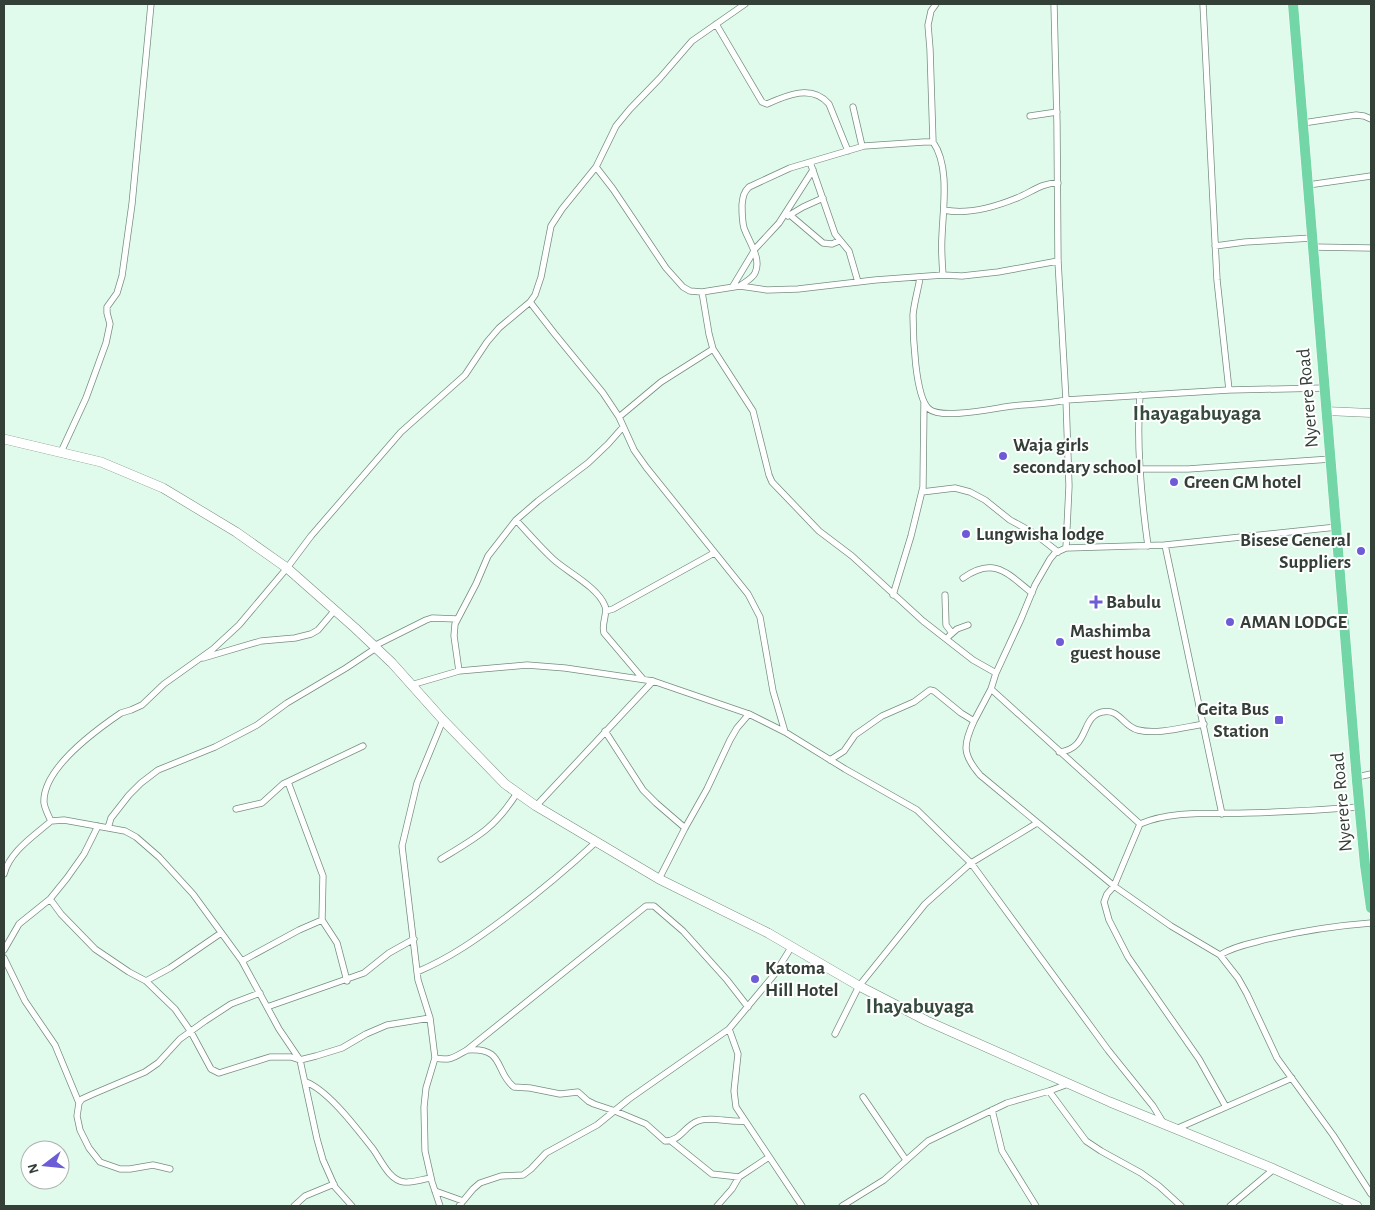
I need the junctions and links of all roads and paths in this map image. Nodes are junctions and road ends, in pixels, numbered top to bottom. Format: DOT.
graph roads {
  1 [pos="151,4"];
  2 [pos="744,4"];
  3 [pos="936,4"];
  4 [pos="1054,4"];
  5 [pos="1203,4"];
  6 [pos="1293,4"];
  7 [pos="716,24"];
  8 [pos="853,107"];
  9 [pos="1057,112"];
  10 [pos="1030,116"];
  11 [pos="1371,119"];
  12 [pos="1303,122"];
  13 [pos="933,142"];
  14 [pos="862,146"];
  15 [pos="848,150"];
  16 [pos="810,162"];
  17 [pos="596,168"];
  18 [pos="813,170"];
  19 [pos="1371,176"];
  20 [pos="1058,183"];
  21 [pos="1308,185"];
  22 [pos="823,198"];
  23 [pos="944,210"];
  24 [pos="790,215"];
  25 [pos="781,219"];
  26 [pos="839,240"];
  27 [pos="1312,242"];
  28 [pos="1215,246"];
  29 [pos="1371,248"];
  30 [pos="754,251"];
  31 [pos="1058,261"];
  32 [pos="943,275"];
  33 [pos="920,278"];
  34 [pos="858,282"];
  35 [pos="733,286"];
  36 [pos="740,286"];
  37 [pos="702,292"];
  38 [pos="530,302"];
  39 [pos="713,349"];
  40 [pos="1325,388"];
  41 [pos="1229,390"];
  42 [pos="1140,395"];
  43 [pos="1066,400"];
  44 [pos="924,403"];
  45 [pos="1326,411"];
  46 [pos="1371,413"];
  47 [pos="619,417"];
  48 [pos="623,427"];
  49 [pos="4,439"];
  50 [pos="61,452"];
  51 [pos="1331,459"];
  52 [pos="1141,469"];
  53 [pos="922,492"];
  54 [pos="516,520"];
  55 [pos="1336,527"];
  56 [pos="1165,545"];
  57 [pos="1148,546"];
  58 [pos="1066,548"];
  59 [pos="1058,552"];
  60 [pos="714,553"];
  61 [pos="287,568"];
  62 [pos="963,578"];
  63 [pos="1032,593"];
  64 [pos="945,594"];
  65 [pos="893,595"];
  66 [pos="335,610"];
  67 [pos="606,611"];
  68 [pos="457,619"];
  69 [pos="968,625"];
  70 [pos="952,634"];
  71 [pos="946,640"];
  72 [pos="375,647"];
  73 [pos="199,659"];
  74 [pos="459,671"];
  75 [pos="996,673"];
  76 [pos="643,679"];
  77 [pos="652,681"];
  78 [pos="411,685"];
  79 [pos="991,689"];
  80 [pos="749,714"];
  81 [pos="443,720"];
  82 [pos="974,721"];
  83 [pos="1204,724"];
  84 [pos="605,731"];
  85 [pos="785,732"];
  86 [pos="363,746"];
  87 [pos="1059,752"];
  88 [pos="830,760"];
  89 [pos="1371,774"];
  90 [pos="1357,777"];
  91 [pos="288,782"];
  92 [pos="517,793"];
  93 [pos="536,806"];
  94 [pos="1360,807"];
  95 [pos="236,809"];
  96 [pos="1222,814"];
  97 [pos="51,821"];
  98 [pos="1037,823"];
  99 [pos="1140,824"];
  100 [pos="98,826"];
  101 [pos="108,828"];
  102 [pos="685,828"];
  103 [pos="596,842"];
  104 [pos="441,859"];
  105 [pos="971,863"];
  106 [pos="4,874"];
  107 [pos="659,879"];
  108 [pos="1114,886"];
  109 [pos="50,899"];
  110 [pos="1371,908"];
  111 [pos="322,920"];
  112 [pos="1371,923"];
  113 [pos="221,933"];
  114 [pos="414,939"];
  115 [pos="792,946"];
  116 [pos="4,950"];
  117 [pos="1220,955"];
  118 [pos="4,958"];
  119 [pos="242,961"];
  120 [pos="417,972"];
  121 [pos="347,980"];
  122 [pos="146,981"];
  123 [pos="859,986"];
  124 [pos="260,994"];
  125 [pos="267,1007"];
  126 [pos="748,1007"];
  127 [pos="430,1018"];
  128 [pos="729,1029"];
  129 [pos="191,1032"];
  130 [pos="835,1034"];
  131 [pos="466,1050"];
  132 [pos="435,1058"];
  133 [pos="300,1060"];
  134 [pos="1292,1078"];
  135 [pos="306,1082"];
  136 [pos="1070,1083"];
  137 [pos="1049,1091"];
  138 [pos="863,1097"];
  139 [pos="79,1103"];
  140 [pos="1226,1107"];
  141 [pos="992,1110"];
  142 [pos="615,1111"];
  143 [pos="745,1120"];
  144 [pos="1164,1124"];
  145 [pos="1176,1128"];
  146 [pos="671,1141"];
  147 [pos="769,1157"];
  148 [pos="906,1160"];
  149 [pos="170,1168"];
  150 [pos="1274,1169"];
  151 [pos="739,1177"];
  152 [pos="431,1178"];
  153 [pos="334,1184"];
  154 [pos="434,1190"];
  155 [pos="1371,1194"];
  156 [pos="462,1204"];
  157 [pos="294,1206"];
  158 [pos="352,1206"];
  159 [pos="440,1206"];
  160 [pos="717,1206"];
  161 [pos="802,1206"];
  162 [pos="842,1206"];
  163 [pos="1036,1206"];
  164 [pos="1181,1206"];
  165 [pos="1230,1206"];
  166 [pos="1357,1206"];
  1 -- 50 [label="street"];
  2 -- 7 [label="street"];
  3 -- 13 [label="street"];
  4 -- 9 [label="street"];
  5 -- 28 [label="street"];
  6 -- 12 [label="highway, Nyerere Road"];
  7 -- 15 [label="street"];
  7 -- 17 [label="street"];
  8 -- 14 [label="street"];
  9 -- 10 [label="street"];
  9 -- 20 [label="street"];
  11 -- 12 [label="street"];
  12 -- 21 [label="highway, Nyerere Road"];
  13 -- 14 [label="street"];
  13 -- 23 [label="street"];
  14 -- 15 [label="street"];
  15 -- 16 [label="street"];
  16 -- 18 [label="street"];
  16 -- 30 [label="street"];
  17 -- 37 [label="street"];
  17 -- 38 [label="street"];
  18 -- 22 [label="street"];
  18 -- 25 [label="street"];
  19 -- 21 [label="street"];
  20 -- 23 [label="street"];
  20 -- 31 [label="street"];
  21 -- 27 [label="highway, Nyerere Road"];
  22 -- 24 [label="street"];
  22 -- 26 [label="street"];
  23 -- 32 [label="street"];
  24 -- 25 [label="street"];
  24 -- 26 [label="street"];
  25 -- 30 [label="street"];
  26 -- 34 [label="street"];
  27 -- 28 [label="street"];
  27 -- 29 [label="street"];
  27 -- 40 [label="highway, Nyerere Road"];
  28 -- 41 [label="street"];
  30 -- 35 [label="street"];
  30 -- 36 [label="street"];
  31 -- 32 [label="street"];
  31 -- 43 [label="street"];
  32 -- 33 [label="street"];
  33 -- 34 [label="street"];
  33 -- 44 [label="street"];
  34 -- 36 [label="street"];
  35 -- 36 [label="street"];
  35 -- 37 [label="street"];
  37 -- 39 [label="street"];
  38 -- 47 [label="street"];
  38 -- 61 [label="street"];
  39 -- 47 [label="street"];
  39 -- 65 [label="street"];
  40 -- 41 [label="street"];
  40 -- 45 [label="highway, Nyerere Road"];
  41 -- 42 [label="street"];
  42 -- 43 [label="street"];
  42 -- 52 [label="street"];
  43 -- 44 [label="street"];
  43 -- 58 [label="street"];
  44 -- 53 [label="street"];
  45 -- 46 [label="street"];
  45 -- 51 [label="highway, Nyerere Road"];
  47 -- 48 [label="street"];
  48 -- 54 [label="street"];
  48 -- 60 [label="street"];
  49 -- 50 [label="main road"];
  50 -- 61 [label="main road"];
  51 -- 52 [label="street"];
  51 -- 55 [label="highway, Nyerere Road"];
  52 -- 57 [label="street"];
  53 -- 59 [label="street"];
  53 -- 65 [label="street"];
  54 -- 67 [label="street"];
  54 -- 68 [label="street"];
  55 -- 56 [label="street"];
  55 -- 90 [label="highway, Nyerere Road"];
  56 -- 57 [label="street"];
  56 -- 83 [label="street"];
  57 -- 58 [label="street"];
  58 -- 59 [label="street"];
  59 -- 63 [label="street"];
  60 -- 67 [label="street"];
  60 -- 85 [label="street"];
  61 -- 66 [label="main road"];
  61 -- 73 [label="street"];
  62 -- 63 [label="street"];
  63 -- 75 [label="street"];
  64 -- 70 [label="street"];
  65 -- 71 [label="street"];
  66 -- 72 [label="main road"];
  66 -- 73 [label="street"];
  67 -- 76 [label="street"];
  68 -- 72 [label="street"];
  68 -- 74 [label="street"];
  69 -- 70 [label="street"];
  70 -- 71 [label="street"];
  71 -- 75 [label="street"];
  72 -- 78 [label="main road"];
  72 -- 101 [label="street"];
  73 -- 97 [label="street"];
  74 -- 76 [label="street"];
  74 -- 78 [label="street"];
  75 -- 79 [label="street"];
  76 -- 77 [label="street"];
  77 -- 80 [label="street"];
  77 -- 84 [label="street"];
  78 -- 81 [label="main road"];
  79 -- 82 [label="street"];
  79 -- 87 [label="street"];
  80 -- 85 [label="street"];
  80 -- 102 [label="street"];
  81 -- 92 [label="main road"];
  81 -- 114 [label="street"];
  82 -- 88 [label="street"];
  82 -- 98 [label="street"];
  83 -- 87 [label="street"];
  83 -- 96 [label="street"];
  84 -- 93 [label="street"];
  84 -- 102 [label="street"];
  85 -- 88 [label="street"];
  86 -- 91 [label="street"];
  87 -- 99 [label="street"];
  88 -- 105 [label="street"];
  89 -- 90 [label="street"];
  90 -- 94 [label="highway, Nyerere Road"];
  91 -- 95 [label="street"];
  91 -- 111 [label="street"];
  92 -- 93 [label="main road"];
  92 -- 104 [label="street"];
  93 -- 103 [label="main road"];
  94 -- 96 [label="street"];
  94 -- 110 [label="highway, Nyerere Road"];
  96 -- 99 [label="street"];
  97 -- 100 [label="street"];
  97 -- 106 [label="street"];
  98 -- 105 [label="street"];
  98 -- 108 [label="street"];
  99 -- 108 [label="street"];
  100 -- 101 [label="street"];
  100 -- 109 [label="street"];
  101 -- 113 [label="street"];
  102 -- 107 [label="street"];
  103 -- 107 [label="main road"];
  103 -- 120 [label="street"];
  105 -- 123 [label="street"];
  105 -- 144 [label="street"];
  107 -- 115 [label="main road"];
  108 -- 117 [label="street"];
  108 -- 140 [label="street"];
  109 -- 116 [label="street"];
  109 -- 122 [label="street"];
  111 -- 119 [label="street"];
  111 -- 121 [label="street"];
  112 -- 117 [label="street"];
  113 -- 119 [label="street"];
  113 -- 122 [label="street"];
  114 -- 120 [label="street"];
  114 -- 121 [label="street"];
  115 -- 123 [label="main road"];
  115 -- 126 [label="street"];
  117 -- 134 [label="street"];
  118 -- 139 [label="street"];
  119 -- 124 [label="street"];
  120 -- 127 [label="street"];
  121 -- 125 [label="street"];
  122 -- 129 [label="street"];
  123 -- 130 [label="street"];
  123 -- 136 [label="main road"];
  124 -- 125 [label="street"];
  124 -- 129 [label="street"];
  125 -- 133 [label="street"];
  126 -- 128 [label="street"];
  126 -- 131 [label="street"];
  127 -- 132 [label="street"];
  127 -- 133 [label="street"];
  128 -- 142 [label="street"];
  128 -- 143 [label="street"];
  129 -- 133 [label="street"];
  129 -- 139 [label="street"];
  131 -- 132 [label="street"];
  131 -- 142 [label="street"];
  132 -- 152 [label="street"];
  133 -- 135 [label="street"];
  134 -- 140 [label="street"];
  134 -- 155 [label="street"];
  135 -- 152 [label="street"];
  135 -- 153 [label="street"];
  136 -- 137 [label="street"];
  136 -- 144 [label="main road"];
  137 -- 141 [label="street"];
  137 -- 164 [label="street"];
  138 -- 148 [label="street"];
  139 -- 149 [label="street"];
  140 -- 145 [label="street"];
  141 -- 148 [label="street"];
  141 -- 163 [label="street"];
  142 -- 146 [label="street"];
  142 -- 156 [label="street"];
  143 -- 146 [label="street"];
  143 -- 147 [label="street"];
  144 -- 145 [label="main road"];
  145 -- 150 [label="main road"];
  146 -- 151 [label="street"];
  147 -- 151 [label="street"];
  147 -- 161 [label="street"];
  148 -- 162 [label="street"];
  150 -- 165 [label="street"];
  150 -- 166 [label="main road"];
  151 -- 160 [label="street"];
  152 -- 154 [label="street"];
  153 -- 157 [label="street"];
  153 -- 158 [label="street"];
  154 -- 156 [label="street"];
  154 -- 159 [label="street"];
}
